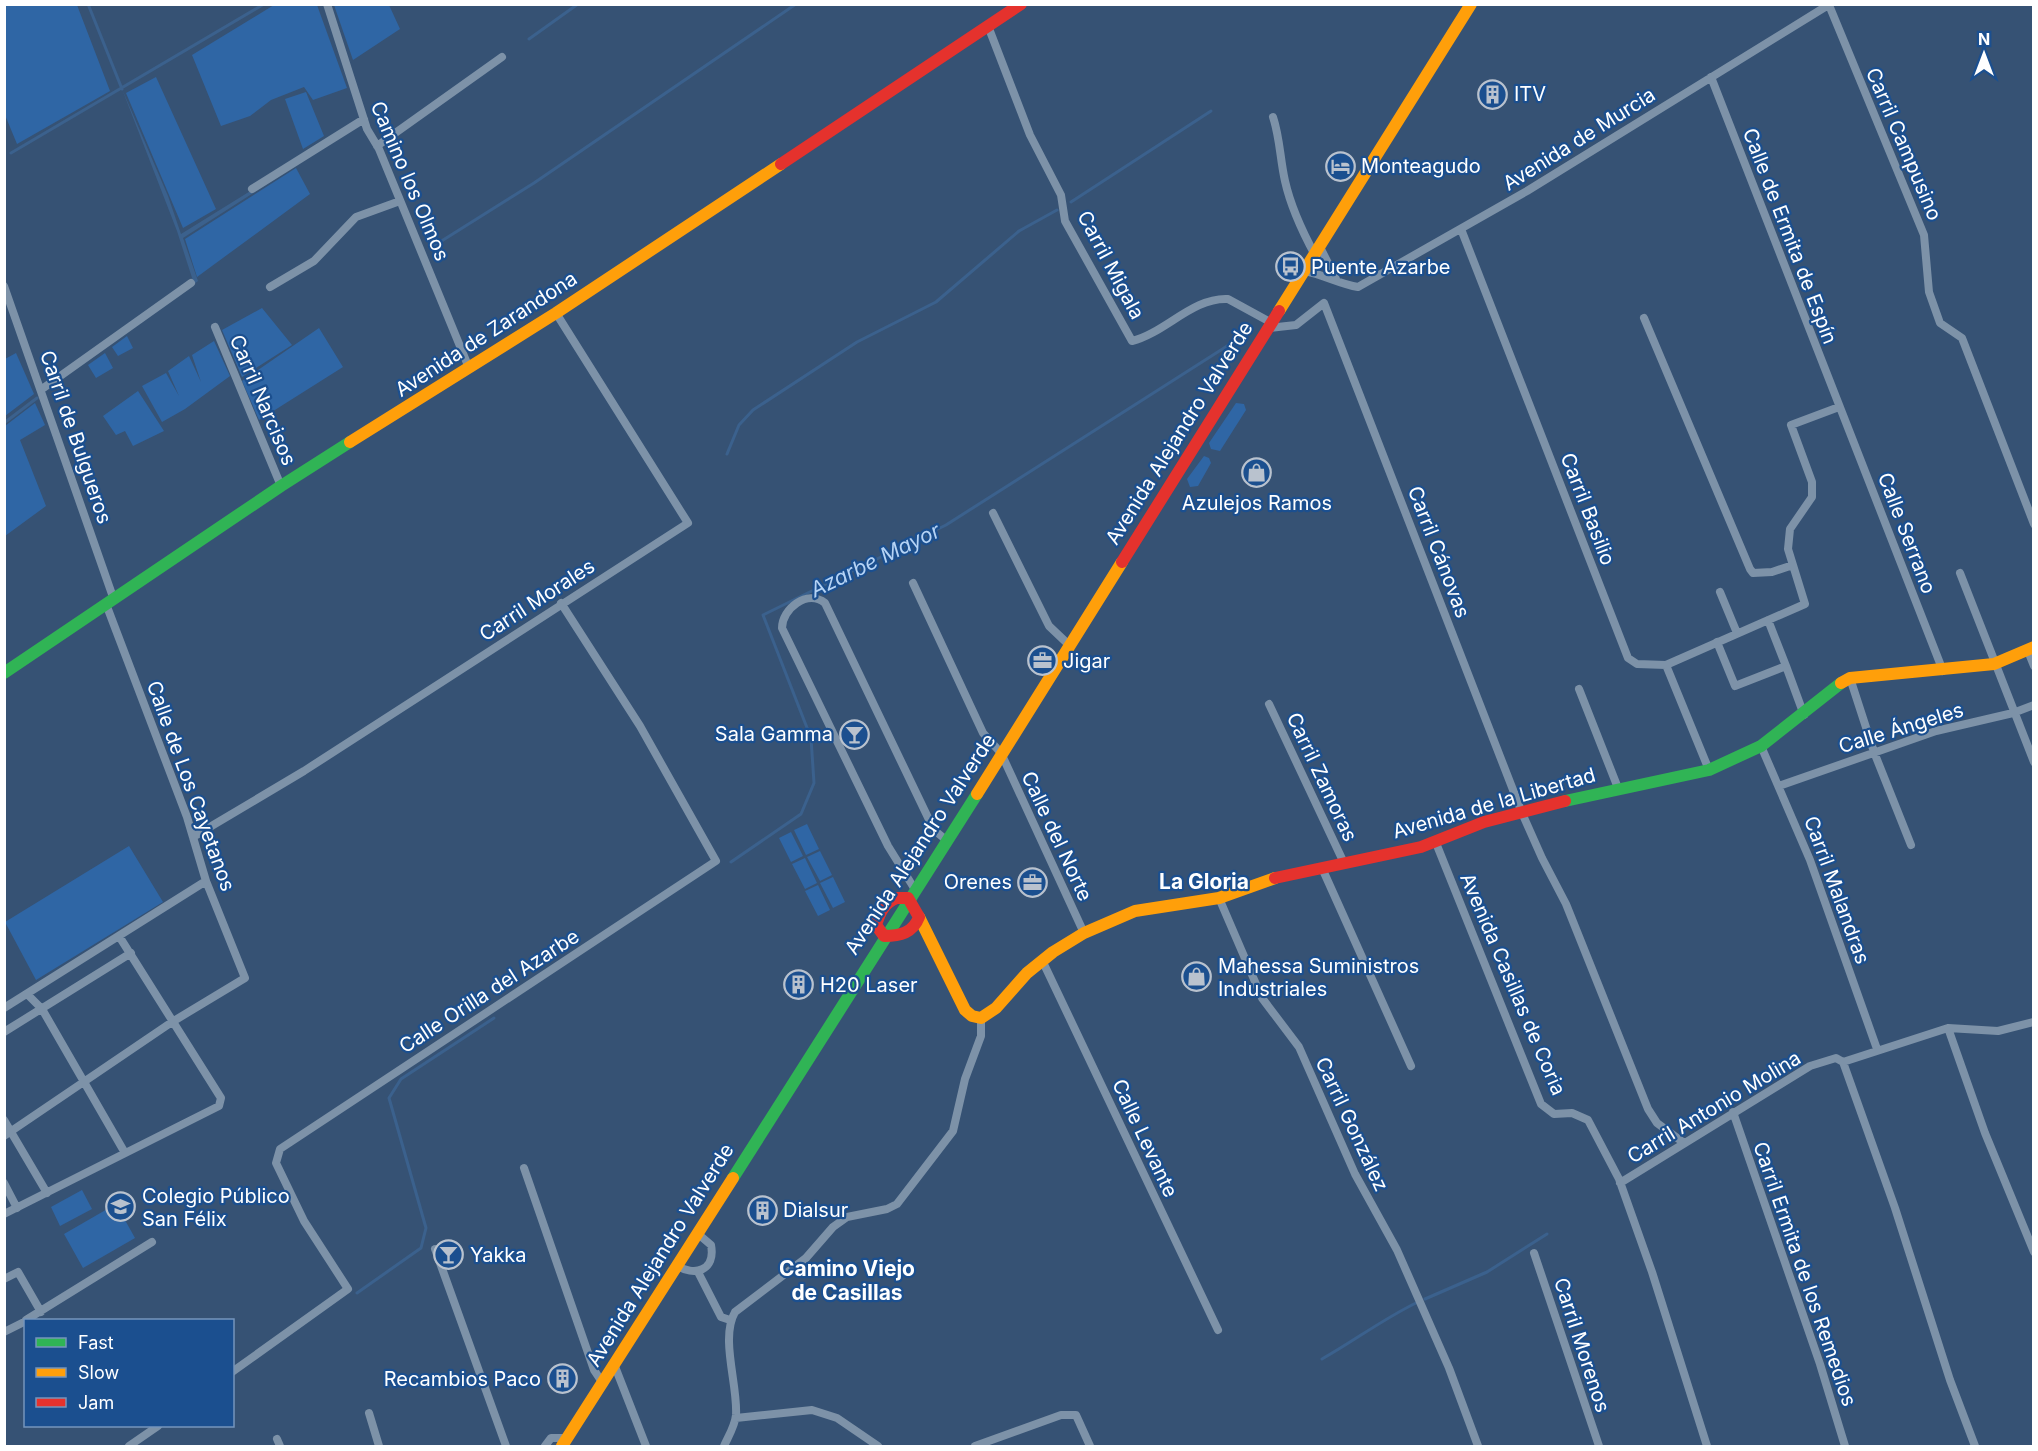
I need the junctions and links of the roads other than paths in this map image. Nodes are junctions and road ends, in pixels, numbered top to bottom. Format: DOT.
graph roads {
  1 [pos="327,4"];
  2 [pos="1021,4"];
  3 [pos="1470,4"];
  4 [pos="1829,5"];
  5 [pos="988,26"];
  6 [pos="502,57"];
  7 [pos="1711,77"];
  8 [pos="1273,117"];
  9 [pos="364,119"];
  10 [pos="377,146"];
  11 [pos="252,189"];
  12 [pos="400,201"];
  13 [pos="1461,229"];
  14 [pos="1318,251"];
  15 [pos="1305,271"];
  16 [pos="191,283"];
  17 [pos="1340,284"];
  18 [pos="4,286"];
  19 [pos="270,287"];
  20 [pos="556,313"];
  21 [pos="1644,318"];
  22 [pos="1271,325"];
  23 [pos="215,327"];
  24 [pos="469,368"];
  25 [pos="42,389"];
  26 [pos="1839,407"];
  27 [pos="281,486"];
  28 [pos="993,513"];
  29 [pos="2034,524"];
  30 [pos="1793,565"];
  31 [pos="1960,573"];
  32 [pos="913,583"];
  33 [pos="1720,592"];
  34 [pos="110,602"];
  35 [pos="561,603"];
  36 [pos="1767,620"];
  37 [pos="1737,633"];
  38 [pos="1717,642"];
  39 [pos="1068,644"];
  40 [pos="2031,649"];
  41 [pos="1994,664"];
  42 [pos="1666,665"];
  43 [pos="1786,666"];
  44 [pos="2034,666"];
  45 [pos="1943,671"];
  46 [pos="4,673"];
  47 [pos="1850,678"];
  48 [pos="1579,690"];
  49 [pos="1269,704"];
  50 [pos="2034,705"];
  51 [pos="2013,713"];
  52 [pos="1804,715"];
  53 [pos="1761,746"];
  54 [pos="1874,752"];
  55 [pos="1000,753"];
  56 [pos="2034,762"];
  57 [pos="1709,770"];
  58 [pos="1779,786"];
  59 [pos="1618,788"];
  60 [pos="1522,813"];
  61 [pos="193,837"];
  62 [pos="945,840"];
  63 [pos="1436,843"];
  64 [pos="1911,845"];
  65 [pos="1344,863"];
  66 [pos="1322,868"];
  67 [pos="206,880"];
  68 [pos="911,893"];
  69 [pos="1219,898"];
  70 [pos="920,917"];
  71 [pos="908,932"];
  72 [pos="1084,933"];
  73 [pos="928,935"];
  74 [pos="119,936"];
  75 [pos="884,936"];
  76 [pos="132,953"];
  77 [pos="1042,960"];
  78 [pos="27,994"];
  79 [pos="4,1008"];
  80 [pos="42,1009"];
  81 [pos="981,1018"];
  82 [pos="172,1022"];
  83 [pos="2034,1022"];
  84 [pos="1948,1028"];
  85 [pos="4,1032"];
  86 [pos="1877,1048"];
  87 [pos="1843,1062"];
  88 [pos="1411,1066"];
  89 [pos="85,1080"];
  90 [pos="1733,1112"];
  91 [pos="4,1120"];
  92 [pos="8,1134"];
  93 [pos="1683,1143"];
  94 [pos="126,1153"];
  95 [pos="524,1168"];
  96 [pos="4,1183"];
  97 [pos="1620,1183"];
  98 [pos="47,1193"];
  99 [pos="17,1208"];
  100 [pos="4,1214"];
  101 [pos="696,1233"];
  102 [pos="152,1242"];
  103 [pos="435,1249"];
  104 [pos="2034,1252"];
  105 [pos="1534,1253"];
  106 [pos="676,1265"];
  107 [pos="698,1272"];
  108 [pos="4,1279"];
  109 [pos="41,1311"];
  110 [pos="29,1319"];
  111 [pos="730,1320"];
  112 [pos="24,1322"];
  113 [pos="1218,1330"];
  114 [pos="4,1332"];
  115 [pos="614,1364"];
  116 [pos="234,1371"];
  117 [pos="602,1382"];
  118 [pos="369,1413"];
  119 [pos="736,1418"];
  120 [pos="155,1427"];
  121 [pos="564,1442"];
  122 [pos="129,1446"];
  123 [pos="380,1446"];
  124 [pos="506,1446"];
  125 [pos="545,1446"];
  126 [pos="646,1446"];
  127 [pos="724,1446"];
  128 [pos="878,1446"];
  129 [pos="975,1446"];
  130 [pos="1090,1446"];
  131 [pos="1478,1446"];
  132 [pos="1599,1446"];
  133 [pos="1707,1446"];
  134 [pos="1845,1446"];
  135 [pos="1975,1446"];
  1 -- 9 [label="street, Camino los Olmos"];
  2 -- 5 [label="street, Avenida de Zarandona"];
  3 -- 14 [label="street"];
  4 -- 7 [label="street, Avenida de Murcia"];
  4 -- 29 [label="street, Carril Campusino"];
  5 -- 20 [label="street, Avenida de Zarandona"];
  5 -- 22 [label="street, Carril Migala"];
  6 -- 10 [label="street"];
  7 -- 13 [label="street, Avenida de Murcia"];
  7 -- 26 [label="street, Calle de Ermita de Espín"];
  8 -- 14 [label="street"];
  9 -- 10 [label="street, Camino los Olmos"];
  9 -- 11 [label="street"];
  10 -- 12 [label="street, Camino los Olmos"];
  12 -- 19 [label="street"];
  12 -- 24 [label="street, Camino los Olmos"];
  13 -- 17 [label="street, Avenida de Murcia"];
  13 -- 42 [label="street, Carril Basilio"];
  14 -- 15 [label="street"];
  14 -- 17 [label="street"];
  15 -- 17 [label="street, Avenida de Murcia"];
  15 -- 22 [label="street, Avenida Alejandro Valverde"];
  16 -- 25 [label="street"];
  18 -- 25 [label="street, Carril de Bulgueros"];
  20 -- 24 [label="street, Avenida de Zarandona"];
  20 -- 35 [label="street, Carril Morales"];
  21 -- 30 [label="street"];
  22 -- 39 [label="street, Avenida Alejandro Valverde"];
  22 -- 60 [label="street, Carril Cánovas"];
  23 -- 27 [label="street, Carril Narcisos"];
  24 -- 27 [label="street, Avenida de Zarandona"];
  25 -- 34 [label="street, Carril de Bulgueros"];
  26 -- 30 [label="street"];
  26 -- 45 [label="street, Calle Serrano"];
  27 -- 34 [label="street, Avenida de Zarandona"];
  28 -- 39 [label="street"];
  30 -- 36 [label="street"];
  31 -- 41 [label="street"];
  32 -- 55 [label="street, Calle del Norte"];
  33 -- 37 [label="street"];
  34 -- 46 [label="street, Avenida de Zarandona"];
  34 -- 61 [label="street, Calle de Los Cayetanos"];
  35 -- 61 [label="street, Carril Morales"];
  35 -- 116 [label="street, Calle Orilla del Azarbe"];
  36 -- 37 [label="street"];
  36 -- 43 [label="street"];
  37 -- 38 [label="street"];
  38 -- 42 [label="street"];
  38 -- 43 [label="street"];
  39 -- 55 [label="street, Avenida Alejandro Valverde"];
  40 -- 41 [label="street, Avenida de la Libertad"];
  40 -- 44 [label="street, Avenida de la Libertad"];
  41 -- 45 [label="street, Avenida de la Libertad"];
  41 -- 51 [label="street"];
  42 -- 57 [label="street"];
  43 -- 52 [label="street"];
  45 -- 47 [label="street, Avenida de la Libertad"];
  47 -- 52 [label="street, Avenida de la Libertad"];
  47 -- 54 [label="street"];
  48 -- 59 [label="street"];
  49 -- 65 [label="street, Carril Zamoras"];
  50 -- 51 [label="street, Calle Ángeles"];
  51 -- 54 [label="street, Calle Ángeles"];
  51 -- 56 [label="street"];
  52 -- 53 [label="street, Avenida de la Libertad"];
  53 -- 57 [label="street, Avenida de la Libertad"];
  53 -- 58 [label="street, Carril Malandras"];
  54 -- 58 [label="street, Calle Ángeles"];
  54 -- 64 [label="street"];
  55 -- 62 [label="street, Avenida Alejandro Valverde"];
  55 -- 72 [label="street, Calle del Norte"];
  57 -- 59 [label="street, Avenida de la Libertad"];
  58 -- 86 [label="street, Carril Malandras"];
  59 -- 60 [label="street, Avenida de la Libertad"];
  60 -- 63 [label="street, Avenida de la Libertad"];
  60 -- 93 [label="street, Carril Cánovas"];
  61 -- 67 [label="street, Calle de Los Cayetanos"];
  62 -- 68 [label="street, Avenida Alejandro Valverde"];
  62 -- 68 [label="street"];
  63 -- 65 [label="street, Avenida de la Libertad"];
  63 -- 97 [label="street, Avenida Casillas de Coria"];
  65 -- 66 [label="street, Avenida de la Libertad"];
  66 -- 69 [label="street, Avenida de la Libertad"];
  66 -- 88 [label="street"];
  67 -- 74 [label="street"];
  67 -- 82 [label="street, Calle de Los Cayetanos"];
  68 -- 70 [label="street"];
  68 -- 75 [label="street, Avenida Alejandro Valverde"];
  69 -- 72 [label="street, Avenida de la Libertad"];
  69 -- 131 [label="street, Carril González"];
  70 -- 71 [label="street"];
  70 -- 73 [label="street"];
  71 -- 73 [label="street"];
  71 -- 75 [label="street"];
  72 -- 77 [label="street, Avenida de la Libertad"];
  73 -- 81 [label="street"];
  74 -- 76 [label="street"];
  74 -- 78 [label="street"];
  75 -- 101 [label="street, Avenida Alejandro Valverde"];
  76 -- 80 [label="street"];
  76 -- 82 [label="street"];
  77 -- 81 [label="street, Avenida de la Libertad"];
  77 -- 113 [label="street, Calle Levante"];
  78 -- 79 [label="street"];
  78 -- 80 [label="street"];
  80 -- 85 [label="street"];
  80 -- 89 [label="street"];
  81 -- 111 [label="street"];
  82 -- 89 [label="street"];
  82 -- 94 [label="street"];
  83 -- 84 [label="street, Carril Antonio Molina"];
  84 -- 86 [label="street, Carril Antonio Molina"];
  84 -- 104 [label="street"];
  86 -- 87 [label="street, Carril Antonio Molina"];
  87 -- 90 [label="street, Carril Antonio Molina"];
  87 -- 135 [label="street"];
  89 -- 92 [label="street"];
  89 -- 94 [label="street"];
  90 -- 93 [label="street, Carril Antonio Molina"];
  90 -- 134 [label="street, Carril Ermita de los Remedios"];
  91 -- 92 [label="street"];
  92 -- 98 [label="street"];
  93 -- 97 [label="street, Carril Antonio Molina"];
  94 -- 98 [label="street"];
  95 -- 117 [label="street"];
  96 -- 99 [label="street"];
  97 -- 133 [label="street, Avenida Casillas de Coria"];
  98 -- 99 [label="street"];
  99 -- 100 [label="street"];
  101 -- 106 [label="street, Avenida Alejandro Valverde"];
  101 -- 107 [label="street"];
  102 -- 109 [label="street"];
  103 -- 124 [label="street"];
  105 -- 132 [label="street, Carril Morenos"];
  106 -- 107 [label="street"];
  106 -- 115 [label="street, Avenida Alejandro Valverde"];
  107 -- 111 [label="street"];
  108 -- 109 [label="street"];
  109 -- 110 [label="street"];
  111 -- 119 [label="street"];
  112 -- 114 [label="street"];
  115 -- 117 [label="street, Avenida Alejandro Valverde"];
  115 -- 126 [label="street"];
  117 -- 121 [label="street, Avenida Alejandro Valverde"];
  118 -- 123 [label="street"];
  119 -- 127 [label="street"];
  119 -- 128 [label="street"];
  120 -- 122 [label="street"];
  121 -- 125 [label="street"];
  129 -- 130 [label="street"];
}
